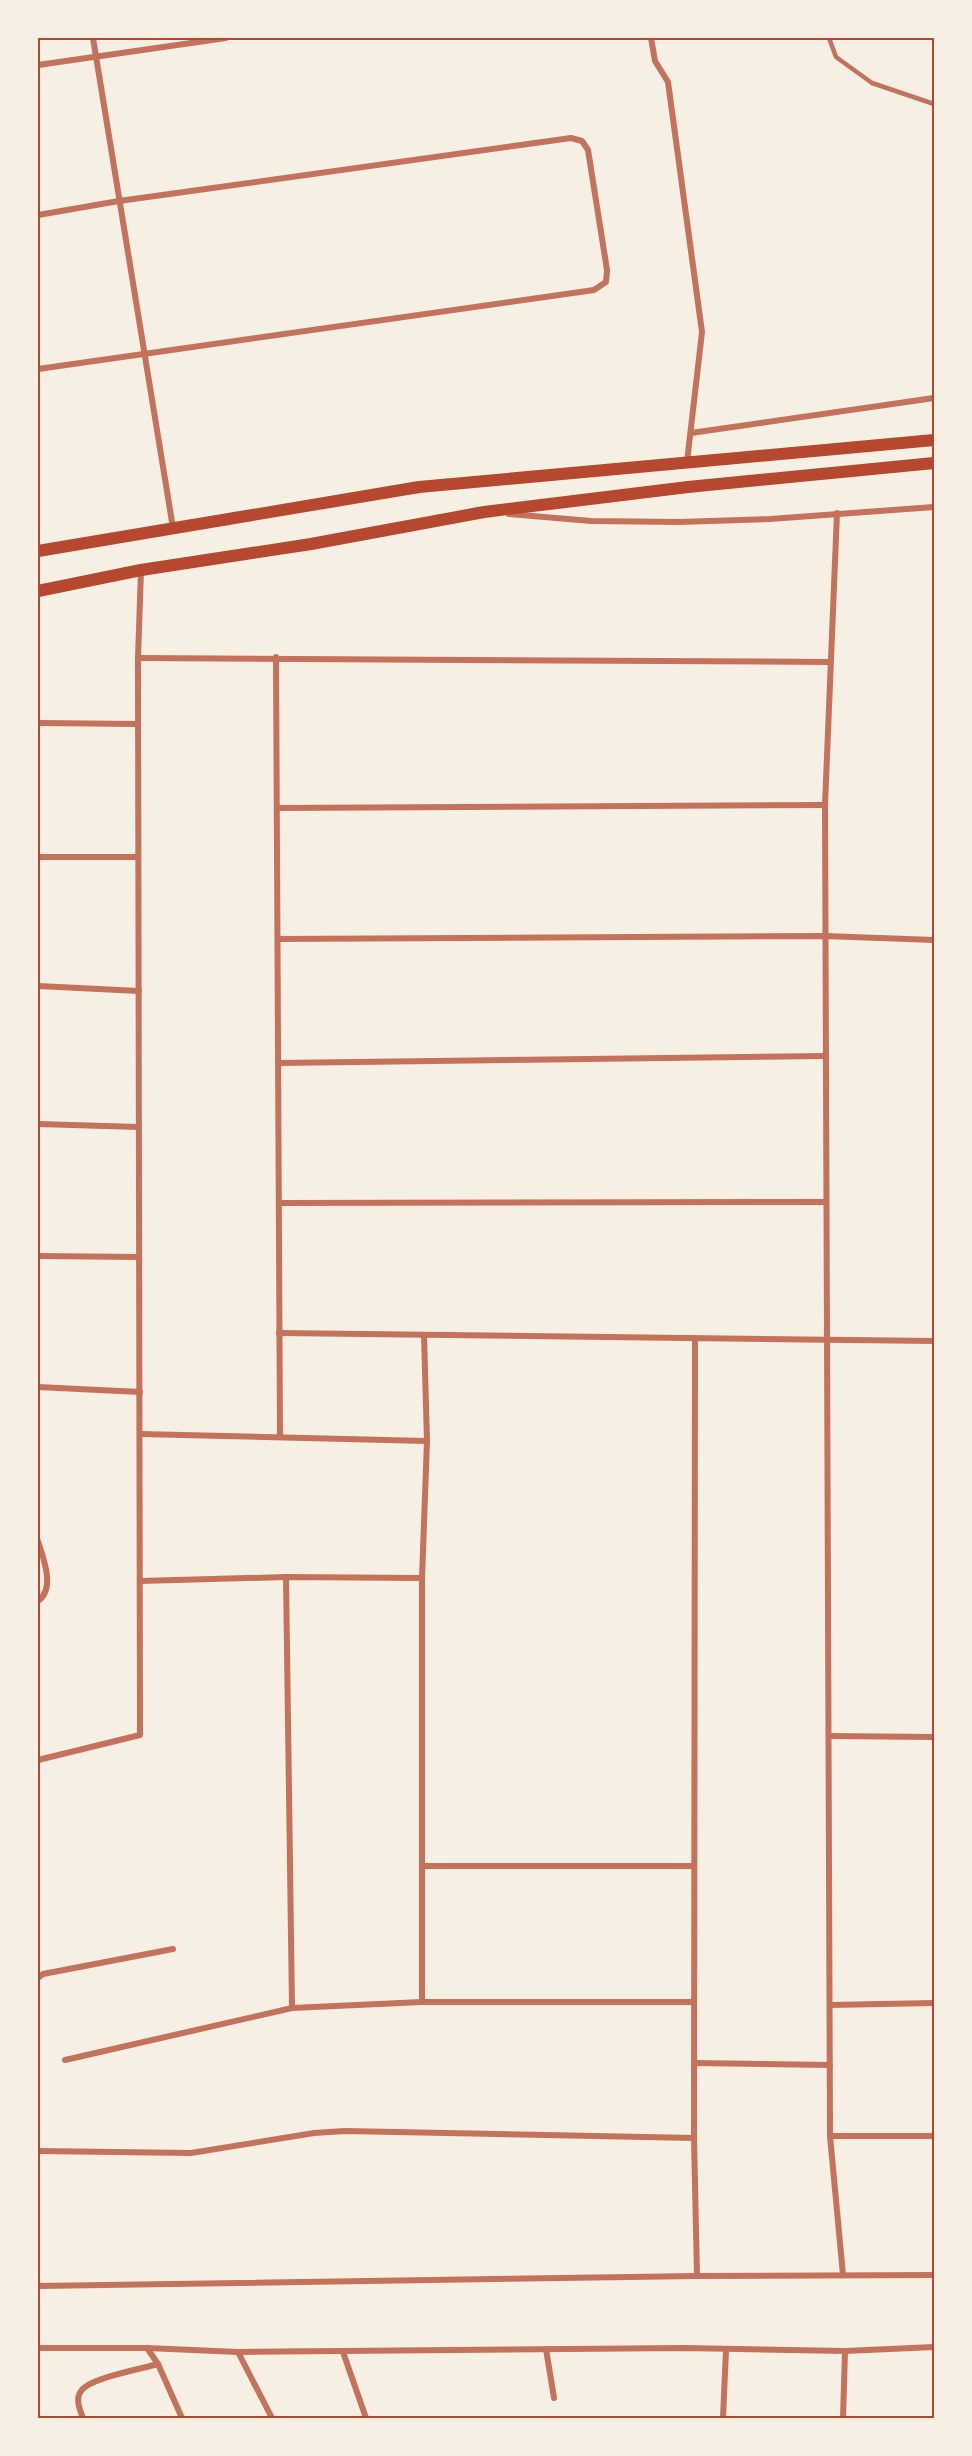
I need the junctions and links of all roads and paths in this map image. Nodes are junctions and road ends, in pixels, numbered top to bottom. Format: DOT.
graph roads {
  1 [pos="93,38"];
  2 [pos="226,38"];
  3 [pos="651,38"];
  4 [pos="829,38"];
  5 [pos="95,57"];
  6 [pos="38,65"];
  7 [pos="934,104"];
  8 [pos="119,201"];
  9 [pos="38,215"];
  10 [pos="144,352"];
  11 [pos="38,369"];
  12 [pos="934,398"];
  13 [pos="691,433"];
  14 [pos="934,440"];
  15 [pos="687,462"];
  16 [pos="934,463"];
  17 [pos="934,507"];
  18 [pos="484,512"];
  19 [pos="837,513"];
  20 [pos="173,530"];
  21 [pos="38,551"];
  22 [pos="141,570"];
  23 [pos="38,591"];
  24 [pos="276,657"];
  25 [pos="138,658"];
  26 [pos="829,662"];
  27 [pos="38,723"];
  28 [pos="138,724"];
  29 [pos="825,806"];
  30 [pos="277,808"];
  31 [pos="38,857"];
  32 [pos="138,857"];
  33 [pos="825,936"];
  34 [pos="278,939"];
  35 [pos="934,940"];
  36 [pos="38,986"];
  37 [pos="139,991"];
  38 [pos="825,1056"];
  39 [pos="278,1062"];
  40 [pos="38,1124"];
  41 [pos="139,1127"];
  42 [pos="826,1202"];
  43 [pos="279,1203"];
  44 [pos="38,1256"];
  45 [pos="139,1257"];
  46 [pos="279,1333"];
  47 [pos="424,1335"];
  48 [pos="695,1338"];
  49 [pos="827,1340"];
  50 [pos="934,1341"];
  51 [pos="38,1387"];
  52 [pos="140,1392"];
  53 [pos="140,1434"];
  54 [pos="280,1437"];
  55 [pos="427,1441"];
  56 [pos="38,1541"];
  57 [pos="286,1577"];
  58 [pos="422,1578"];
  59 [pos="140,1581"];
  60 [pos="38,1601"];
  61 [pos="829,1736"];
  62 [pos="934,1737"];
  63 [pos="38,1760"];
  64 [pos="423,1866"];
  65 [pos="694,1866"];
  66 [pos="173,1948"];
  67 [pos="38,1978"];
  68 [pos="422,2002"];
  69 [pos="694,2002"];
  70 [pos="934,2003"];
  71 [pos="830,2005"];
  72 [pos="292,2008"];
  73 [pos="65,2060"];
  74 [pos="694,2062"];
  75 [pos="830,2065"];
  76 [pos="830,2136"];
  77 [pos="934,2136"];
  78 [pos="694,2138"];
  79 [pos="38,2151"];
  80 [pos="843,2275"];
  81 [pos="934,2275"];
  82 [pos="697,2276"];
  83 [pos="38,2286"];
  84 [pos="934,2347"];
  85 [pos="38,2348"];
  86 [pos="147,2348"];
  87 [pos="546,2349"];
  88 [pos="726,2350"];
  89 [pos="845,2351"];
  90 [pos="238,2352"];
  91 [pos="343,2352"];
  92 [pos="158,2364"];
  93 [pos="554,2398"];
  94 [pos="83,2418"];
  95 [pos="182,2418"];
  96 [pos="272,2418"];
  97 [pos="366,2418"];
  98 [pos="723,2418"];
  99 [pos="843,2418"];
  1 -- 5 [label="street"];
  2 -- 5 [label="street"];
  3 -- 13 [label="street"];
  4 -- 7 [label="lane"];
  5 -- 6 [label="street"];
  5 -- 8 [label="street"];
  8 -- 9 [label="street"];
  8 -- 10 [label="street"];
  8 -- 10 [label="street"];
  10 -- 11 [label="street"];
  10 -- 20 [label="street"];
  12 -- 13 [label="street"];
  13 -- 15 [label="street"];
  14 -- 15 [label="main road"];
  15 -- 20 [label="main road"];
  16 -- 18 [label="main road"];
  17 -- 19 [label="street"];
  18 -- 19 [label="street"];
  18 -- 22 [label="main road"];
  19 -- 26 [label="street"];
  20 -- 21 [label="main road"];
  22 -- 23 [label="main road"];
  22 -- 25 [label="street"];
  24 -- 25 [label="street"];
  24 -- 26 [label="street"];
  24 -- 30 [label="street"];
  25 -- 28 [label="street"];
  26 -- 29 [label="street"];
  27 -- 28 [label="street"];
  28 -- 32 [label="street"];
  29 -- 30 [label="street"];
  29 -- 33 [label="street"];
  30 -- 34 [label="street"];
  31 -- 32 [label="street"];
  32 -- 37 [label="street"];
  33 -- 34 [label="street"];
  33 -- 35 [label="street"];
  33 -- 38 [label="street"];
  34 -- 39 [label="street"];
  36 -- 37 [label="street"];
  37 -- 41 [label="street"];
  38 -- 39 [label="street"];
  38 -- 42 [label="street"];
  39 -- 43 [label="street"];
  40 -- 41 [label="street"];
  41 -- 45 [label="street"];
  42 -- 43 [label="street"];
  42 -- 49 [label="street"];
  43 -- 46 [label="street"];
  44 -- 45 [label="street"];
  45 -- 52 [label="street"];
  46 -- 47 [label="street"];
  46 -- 54 [label="street"];
  47 -- 48 [label="street"];
  47 -- 55 [label="street"];
  48 -- 49 [label="street"];
  48 -- 65 [label="street"];
  49 -- 50 [label="street"];
  49 -- 61 [label="street"];
  51 -- 52 [label="street"];
  52 -- 53 [label="street"];
  53 -- 54 [label="street"];
  53 -- 59 [label="street"];
  54 -- 55 [label="street"];
  55 -- 58 [label="street"];
  56 -- 60 [label="street"];
  57 -- 58 [label="street"];
  57 -- 59 [label="street"];
  57 -- 72 [label="street"];
  58 -- 64 [label="street"];
  59 -- 63 [label="street"];
  61 -- 62 [label="street"];
  61 -- 71 [label="street"];
  64 -- 65 [label="street"];
  64 -- 68 [label="street"];
  65 -- 69 [label="street"];
  66 -- 67 [label="street"];
  68 -- 69 [label="street"];
  68 -- 72 [label="street"];
  69 -- 74 [label="street"];
  70 -- 71 [label="street"];
  71 -- 75 [label="street"];
  72 -- 73 [label="street"];
  74 -- 75 [label="street"];
  74 -- 78 [label="street"];
  75 -- 76 [label="street"];
  76 -- 77 [label="street"];
  76 -- 80 [label="street"];
  78 -- 79 [label="street"];
  78 -- 82 [label="street"];
  80 -- 81 [label="street"];
  80 -- 82 [label="street"];
  82 -- 83 [label="street"];
  84 -- 89 [label="street"];
  85 -- 86 [label="street"];
  86 -- 90 [label="street"];
  86 -- 92 [label="street"];
  87 -- 88 [label="street"];
  87 -- 91 [label="street"];
  87 -- 93 [label="street"];
  88 -- 89 [label="street"];
  88 -- 98 [label="street"];
  89 -- 99 [label="street"];
  90 -- 91 [label="street"];
  90 -- 96 [label="street"];
  91 -- 97 [label="street"];
  92 -- 94 [label="street"];
  92 -- 95 [label="street"];
}
